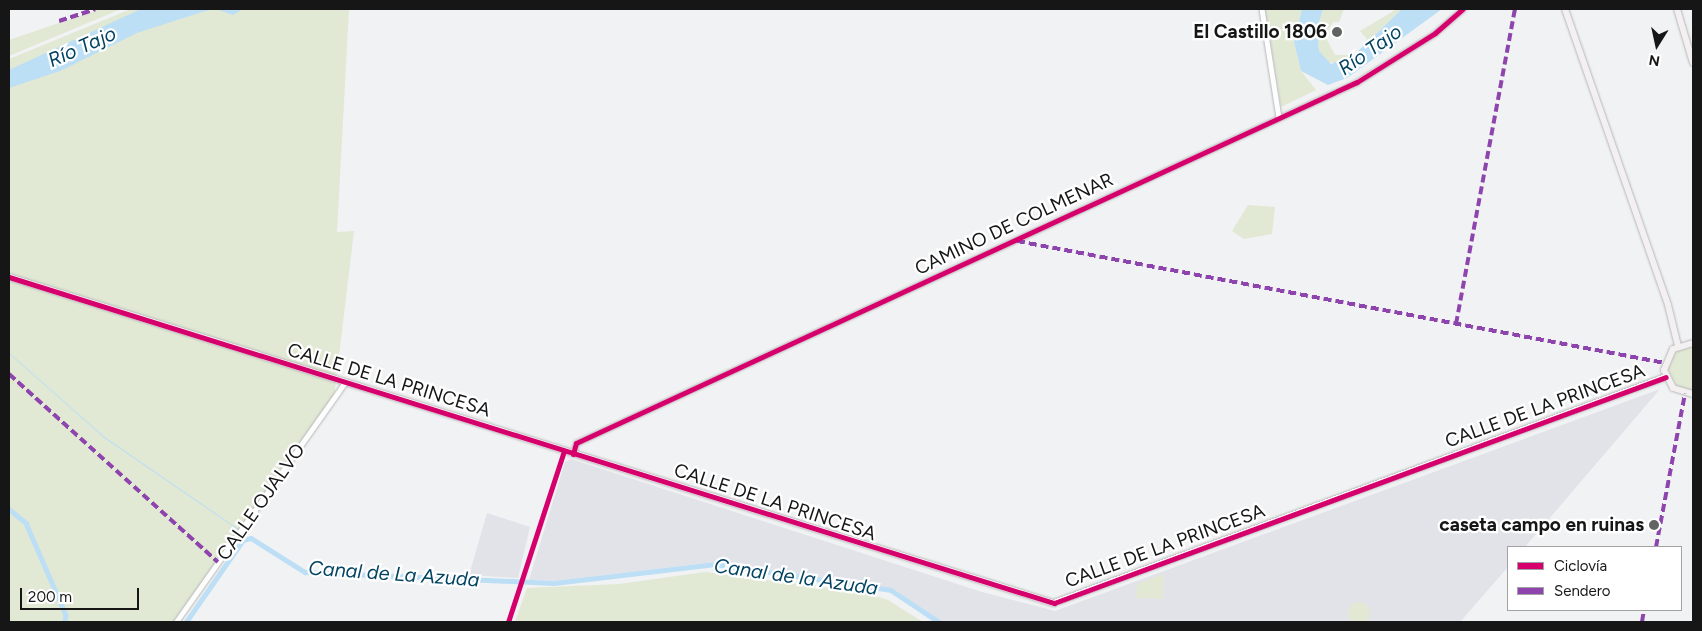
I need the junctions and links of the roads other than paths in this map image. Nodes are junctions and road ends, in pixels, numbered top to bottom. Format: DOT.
graph roads {
  1 [pos="1262,9"];
  2 [pos="1463,9"];
  3 [pos="1565,9"];
  4 [pos="1677,9"];
  5 [pos="1693,63"];
  6 [pos="1279,117"];
  7 [pos="9,277"];
  8 [pos="1693,343"];
  9 [pos="1678,346"];
  10 [pos="1666,377"];
  11 [pos="345,382"];
  12 [pos="1693,394"];
  13 [pos="573,454"];
  14 [pos="176,622"];
  1 -- 6 [label="street"];
  2 -- 6 [label="street, CAMINO DE COLMENAR"];
  3 -- 9 [label="main road"];
  4 -- 5 [label="main road"];
  6 -- 13 [label="street, CAMINO DE COLMENAR"];
  7 -- 11 [label="street, CALLE DE LA PRINCESA"];
  8 -- 9 [label="main road"];
  9 -- 10 [label="main road"];
  10 -- 12 [label="main road"];
  10 -- 13 [label="street, CALLE DE LA PRINCESA"];
  11 -- 13 [label="street, CALLE DE LA PRINCESA"];
  11 -- 14 [label="street, CALLE OJALVO"];
}
